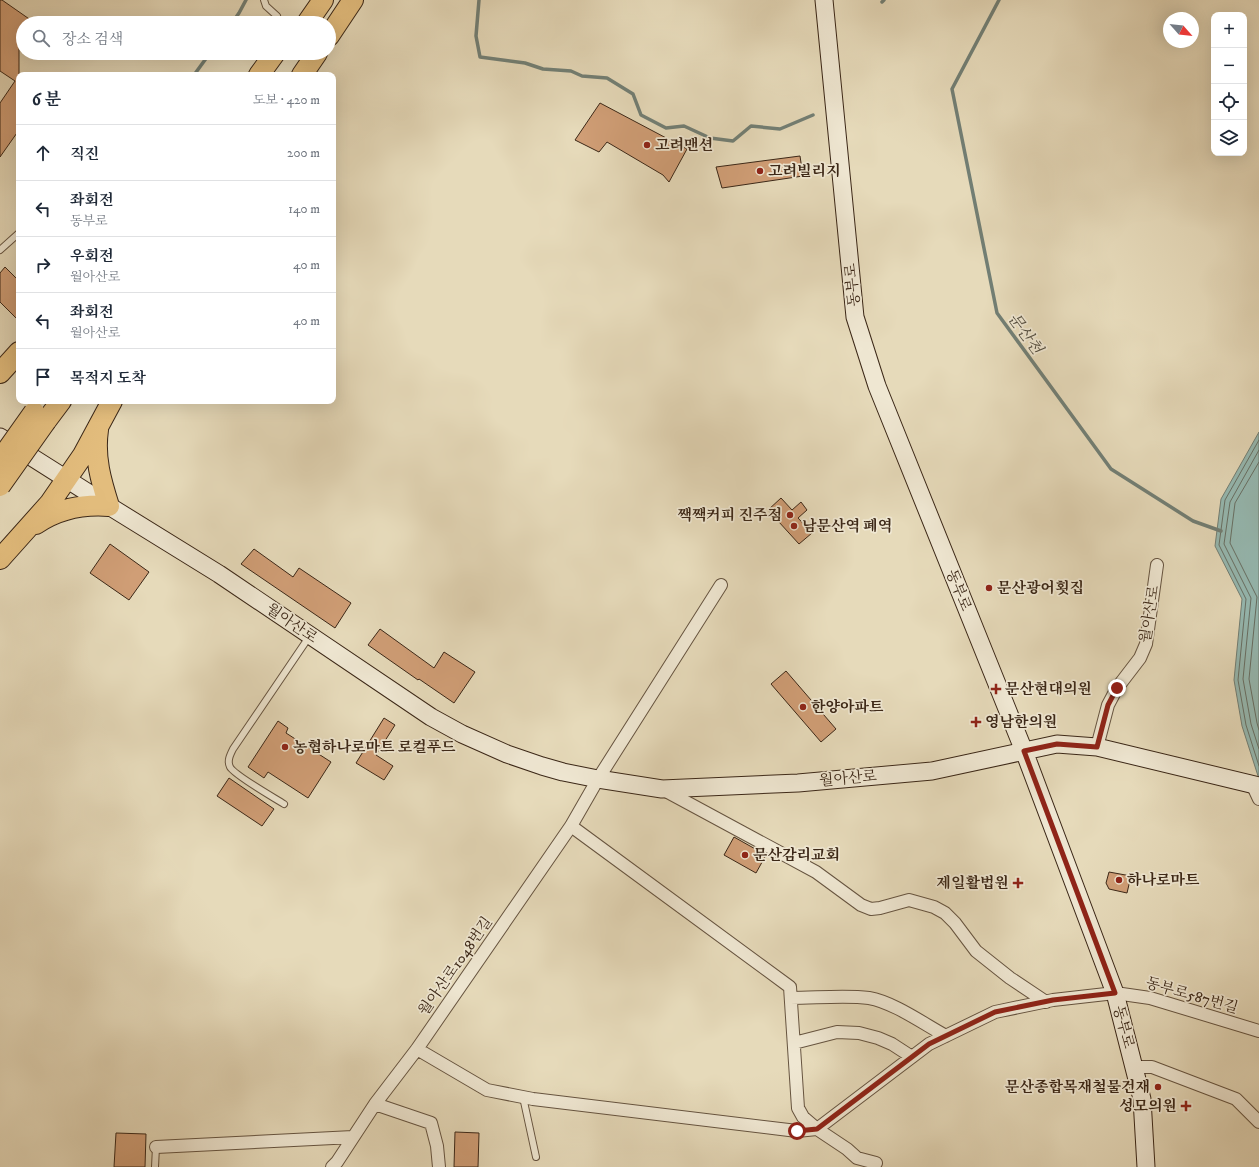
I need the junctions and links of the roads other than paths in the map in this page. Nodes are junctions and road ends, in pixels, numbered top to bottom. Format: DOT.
graph roads {
  1 [pos="264,0"];
  2 [pos="311,0"];
  3 [pos="323,0"];
  4 [pos="349,0"];
  5 [pos="824,0"];
  6 [pos="280,16"];
  7 [pos="291,16"];
  8 [pos="312,16"];
  9 [pos="333,16"];
  10 [pos="336,23"];
  11 [pos="280,60"];
  12 [pos="290,60"];
  13 [pos="312,60"];
  14 [pos="273,68"];
  15 [pos="304,72"];
  16 [pos="16,236"];
  17 [pos="0,250"];
  18 [pos="16,355"];
  19 [pos="0,373"];
  20 [pos="55,404"];
  21 [pos="110,404"];
  22 [pos="41,411"];
  23 [pos="98,427"];
  24 [pos="0,437"];
  25 [pos="0,460"];
  26 [pos="66,478"];
  27 [pos="0,486"];
  28 [pos="109,506"];
  29 [pos="20,536"];
  30 [pos="0,558"];
  31 [pos="1157,565"];
  32 [pos="721,585"];
  33 [pos="310,635"];
  34 [pos="1097,747"];
  35 [pos="1024,751"];
  36 [pos="598,779"];
  37 [pos="662,789"];
  38 [pos="1257,790"];
  39 [pos="284,804"];
  40 [pos="572,826"];
  41 [pos="1115,993"];
  42 [pos="791,998"];
  43 [pos="1046,1002"];
  44 [pos="1259,1031"];
  45 [pos="946,1036"];
  46 [pos="794,1043"];
  47 [pos="417,1049"];
  48 [pos="912,1057"];
  49 [pos="1135,1067"];
  50 [pos="523,1097"];
  51 [pos="375,1104"];
  52 [pos="1259,1122"];
  53 [pos="817,1129"];
  54 [pos="353,1137"];
  55 [pos="156,1147"];
  56 [pos="536,1157"];
  57 [pos="878,1166"];
  58 [pos="155,1167"];
  59 [pos="332,1167"];
  60 [pos="439,1167"];
  61 [pos="1146,1167"];
  1 -- 6 [label="lane"];
  2 -- 7 [label="highway"];
  3 -- 8 [label="highway"];
  4 -- 9 [label="highway"];
  4 -- 10 [label="highway"];
  5 -- 35 [label="main road, 동부로"];
  11 -- 14 [label="highway"];
  12 -- 14 [label="highway"];
  13 -- 15 [label="highway"];
  16 -- 17 [label="lane"];
  18 -- 19 [label="highway"];
  20 -- 22 [label="highway"];
  21 -- 23 [label="highway"];
  22 -- 25 [label="highway, bridge"];
  22 -- 27 [label="highway, bridge"];
  23 -- 26 [label="highway"];
  23 -- 28 [label="highway"];
  24 -- 26 [label="main road, 월아산로"];
  26 -- 28 [label="main road, 월아산로"];
  26 -- 29 [label="highway"];
  28 -- 29 [label="highway"];
  28 -- 33 [label="main road, 월아산로"];
  29 -- 30 [label="highway"];
  31 -- 34 [label="street, 월아산로"];
  32 -- 36 [label="street"];
  33 -- 36 [label="main road, 월아산로"];
  33 -- 39 [label="lane"];
  34 -- 35 [label="main road, 월아산로"];
  34 -- 38 [label="main road, 월아산로"];
  35 -- 37 [label="main road, 월아산로"];
  35 -- 41 [label="main road, 동부로"];
  36 -- 37 [label="main road, 월아산로"];
  36 -- 40 [label="street, 월아산로1048번길"];
  37 -- 43 [label="street"];
  40 -- 42 [label="street"];
  40 -- 47 [label="street, 월아산로1048번길"];
  41 -- 43 [label="street, 동부로587번길"];
  41 -- 44 [label="street, 동부로587번길"];
  41 -- 49 [label="main road, 동부로"];
  42 -- 45 [label="street"];
  42 -- 46 [label="street"];
  43 -- 45 [label="street, 동부로587번길"];
  45 -- 48 [label="street, 동부로587번길"];
  46 -- 48 [label="street"];
  46 -- 53 [label="street"];
  47 -- 50 [label="street"];
  47 -- 51 [label="street, 월아산로1048번길"];
  48 -- 53 [label="street, 동부로587번길"];
  49 -- 52 [label="street"];
  49 -- 61 [label="main road, 동부로"];
  50 -- 53 [label="street"];
  50 -- 56 [label="lane"];
  51 -- 54 [label="street, 월아산로1048번길"];
  51 -- 60 [label="street"];
  53 -- 57 [label="street"];
  54 -- 55 [label="street"];
  54 -- 59 [label="street, 월아산로1048번길"];
  55 -- 58 [label="lane"];
}
